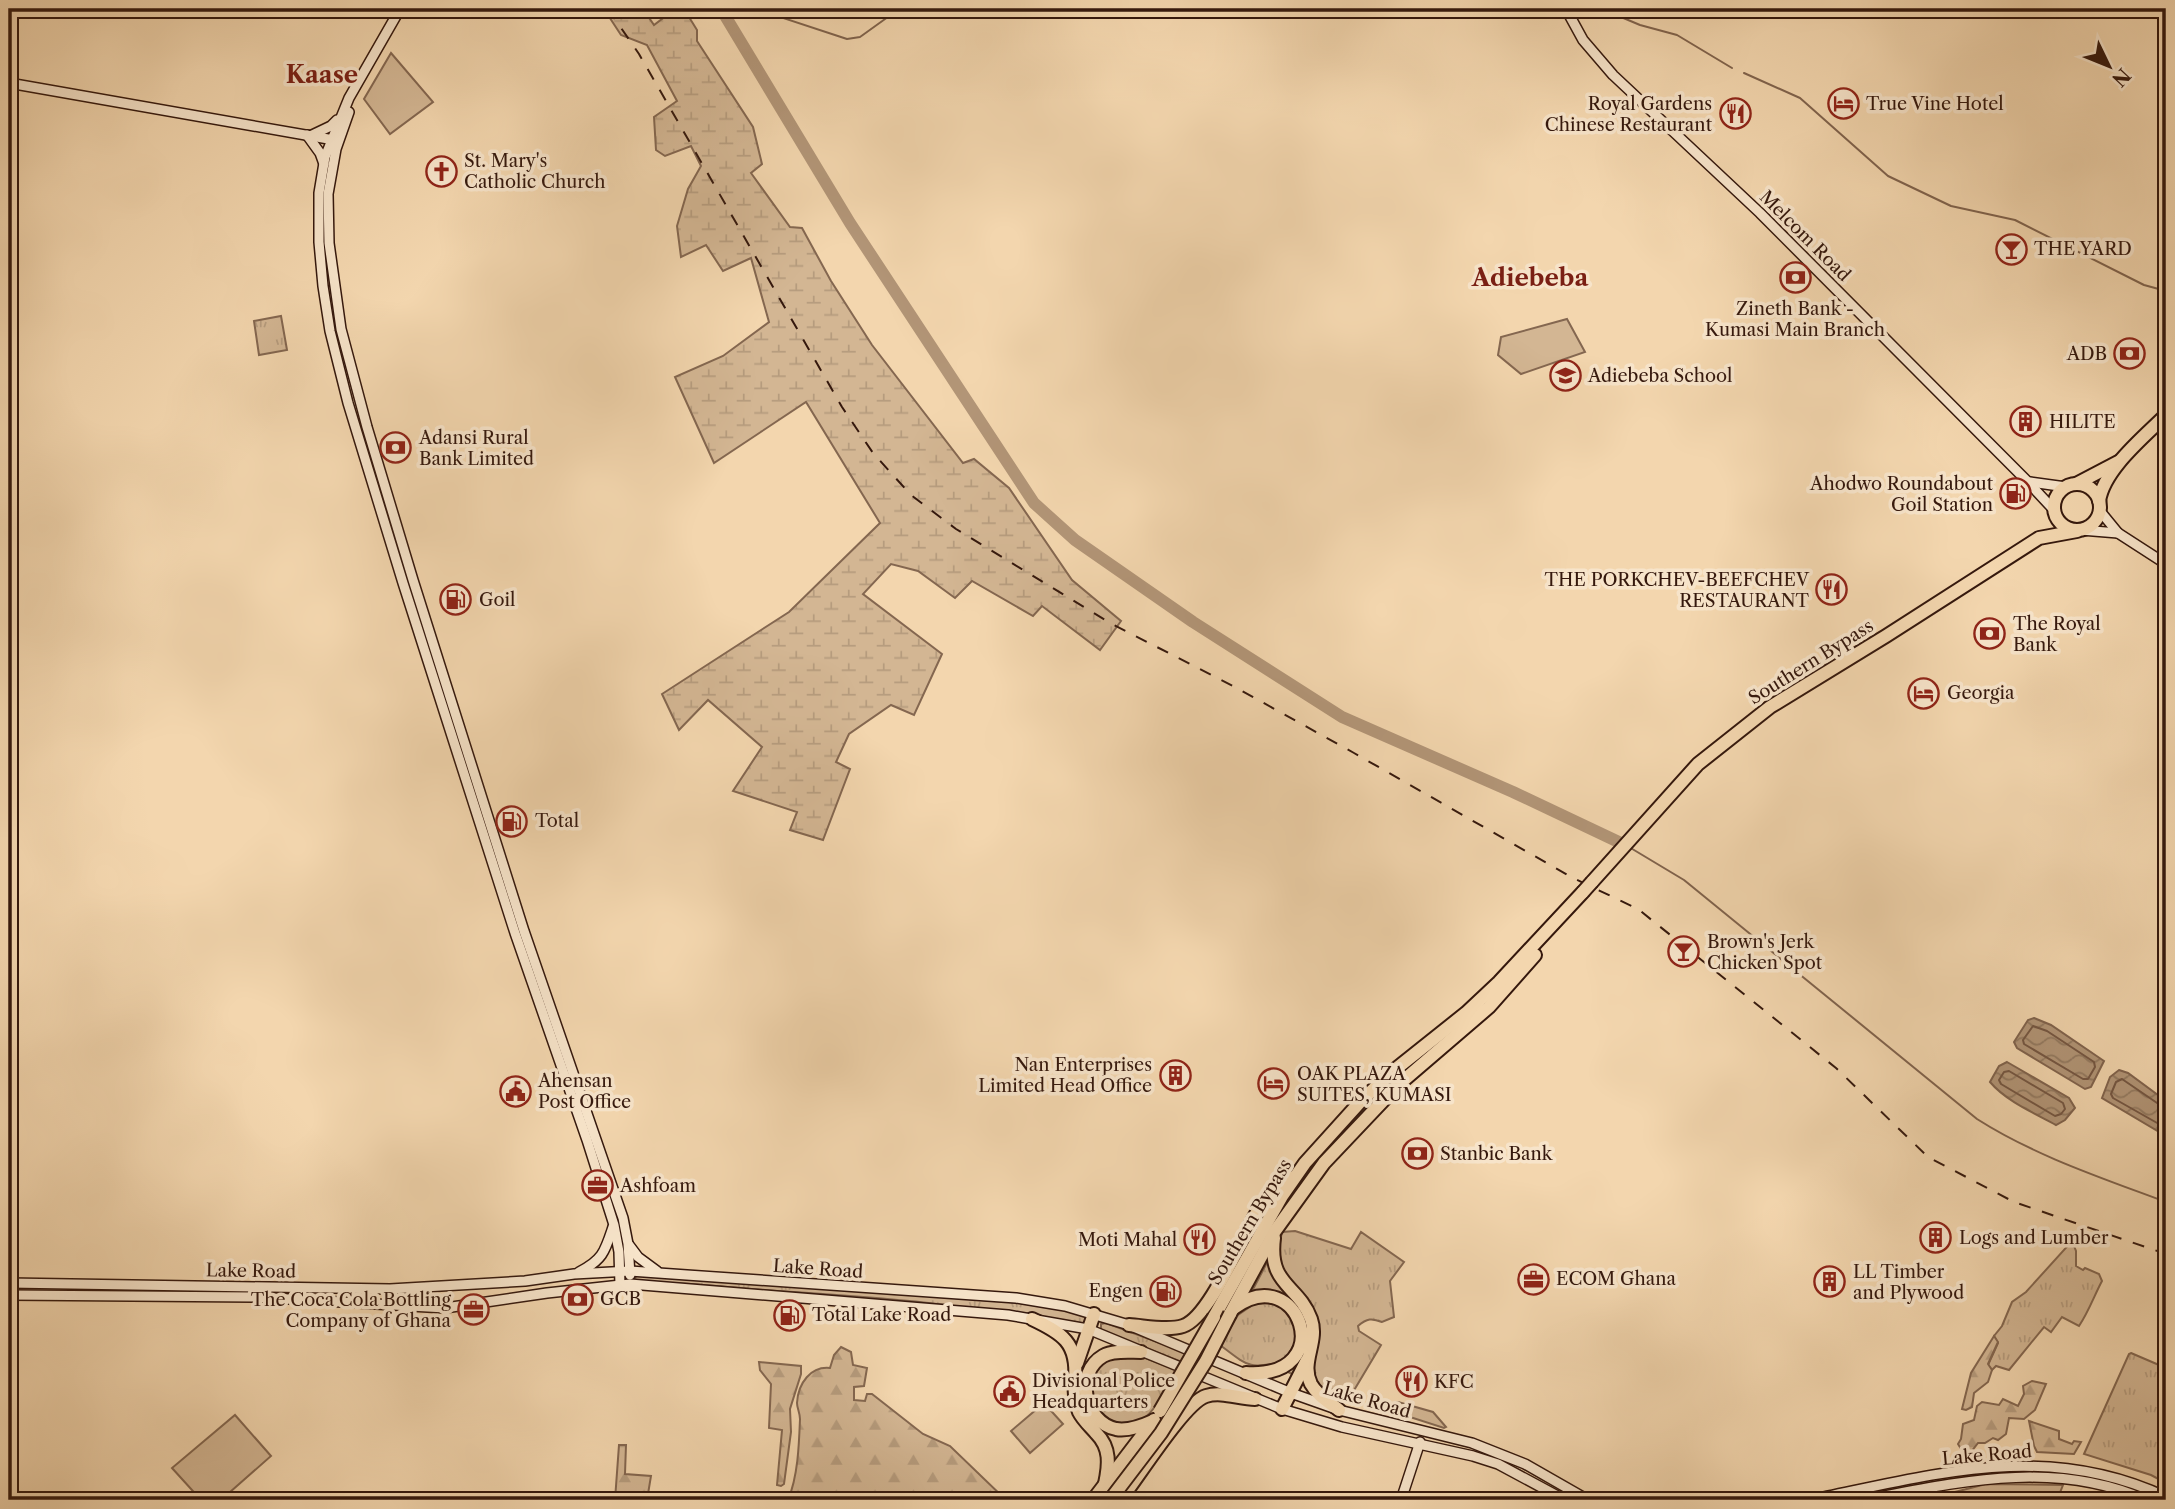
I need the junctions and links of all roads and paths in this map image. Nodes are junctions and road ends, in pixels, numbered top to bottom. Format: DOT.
graph roads {
  1 [pos="400,9"];
  2 [pos="1566,9"];
  3 [pos="9,83"];
  4 [pos="353,94"];
  5 [pos="341,117"];
  6 [pos="308,136"];
  7 [pos="335,141"];
  8 [pos="324,164"];
  9 [pos="2166,415"];
  10 [pos="2124,458"];
  11 [pos="2028,482"];
  12 [pos="2070,486"];
  13 [pos="2099,506"];
  14 [pos="2054,512"];
  15 [pos="2079,530"];
  16 [pos="2118,533"];
  17 [pos="2039,538"];
  18 [pos="2166,564"];
  19 [pos="1505,984"];
  20 [pos="1305,1163"];
  21 [pos="614,1225"];
  22 [pos="1275,1231"];
  23 [pos="628,1244"];
  24 [pos="625,1271"];
  25 [pos="658,1272"];
  26 [pos="574,1274"];
  27 [pos="9,1283"];
  28 [pos="625,1284"];
  29 [pos="9,1295"];
  30 [pos="1232,1311"];
  31 [pos="1094,1314"];
  32 [pos="1032,1319"];
  33 [pos="1129,1325"];
  34 [pos="1088,1329"];
  35 [pos="1141,1352"];
  36 [pos="1307,1359"];
  37 [pos="1077,1363"];
  38 [pos="1246,1373"];
  39 [pos="1290,1393"];
  40 [pos="1255,1399"];
  41 [pos="1282,1409"];
  42 [pos="1339,1410"];
  43 [pos="1156,1416"];
  44 [pos="1423,1432"];
  45 [pos="1419,1445"];
  46 [pos="1105,1484"];
  47 [pos="2166,1497"];
  48 [pos="1093,1500"];
  49 [pos="1110,1500"];
  50 [pos="1121,1500"];
  51 [pos="1401,1500"];
  52 [pos="1565,1500"];
  53 [pos="1588,1500"];
  54 [pos="1809,1500"];
  55 [pos="1863,1500"];
  56 [pos="2146,1500"];
  1 -- 4 [label="main road"];
  2 -- 11 [label="main road, Melcom Road"];
  3 -- 6 [label="main road"];
  4 -- 5 [label="main road"];
  4 -- 7 [label="main road"];
  5 -- 6 [label="main road"];
  5 -- 7 [label="main road"];
  6 -- 7 [label="main road"];
  6 -- 8 [label="main road"];
  7 -- 8 [label="main road"];
  7 -- 23 [label="main road"];
  8 -- 21 [label="main road"];
  9 -- 10 [label="highway"];
  10 -- 12 [label="highway"];
  10 -- 13 [label="highway"];
  11 -- 12 [label="main road"];
  11 -- 14 [label="main road, Melcom Road"];
  12 -- 13 [label="highway"];
  12 -- 14 [label="highway"];
  13 -- 15 [label="highway"];
  13 -- 16 [label="main road"];
  14 -- 15 [label="highway"];
  14 -- 17 [label="highway, Southern Bypass"];
  15 -- 16 [label="main road"];
  15 -- 17 [label="highway, Southern Bypass"];
  16 -- 18 [label="main road"];
  17 -- 19 [label="highway, Southern Bypass, bridge"];
  19 -- 20 [label="highway, Southern Bypass"];
  19 -- 22 [label="highway, Southern Bypass"];
  20 -- 33 [label="highway"];
  20 -- 43 [label="highway, Southern Bypass, bridge"];
  21 -- 24 [label="main road"];
  21 -- 26 [label="main road"];
  22 -- 30 [label="highway, Southern Bypass"];
  22 -- 36 [label="highway"];
  23 -- 24 [label="main road"];
  23 -- 25 [label="main road"];
  24 -- 25 [label="main road, Lake Road"];
  24 -- 26 [label="main road, Lake Road"];
  24 -- 28 [label="main road"];
  25 -- 31 [label="main road, Lake Road"];
  26 -- 27 [label="main road, Lake Road"];
  28 -- 29 [label="main road, Lake Road"];
  28 -- 32 [label="main road, Lake Road"];
  30 -- 38 [label="highway"];
  30 -- 49 [label="highway, Southern Bypass, bridge"];
  31 -- 33 [label="main road, Lake Road"];
  31 -- 34 [label="highway"];
  32 -- 34 [label="main road, Lake Road"];
  32 -- 37 [label="highway"];
  33 -- 38 [label="main road, Lake Road"];
  34 -- 35 [label="main road, Lake Road"];
  34 -- 37 [label="highway"];
  35 -- 40 [label="main road, Lake Road"];
  35 -- 43 [label="highway"];
  36 -- 39 [label="highway"];
  36 -- 42 [label="highway"];
  37 -- 46 [label="highway"];
  38 -- 39 [label="main road, Lake Road"];
  39 -- 41 [label="highway"];
  39 -- 42 [label="main road, Lake Road"];
  40 -- 41 [label="main road, Lake Road"];
  40 -- 50 [label="highway"];
  41 -- 45 [label="main road, Lake Road"];
  42 -- 44 [label="main road, Lake Road"];
  43 -- 46 [label="highway, Southern Bypass"];
  44 -- 45 [label="main road"];
  44 -- 53 [label="main road, Lake Road"];
  45 -- 51 [label="main road"];
  45 -- 52 [label="main road, Lake Road"];
  46 -- 48 [label="highway, Southern Bypass"];
  47 -- 54 [label="main road, Lake Road"];
  55 -- 56 [label="main road, Lake Road"];
}
